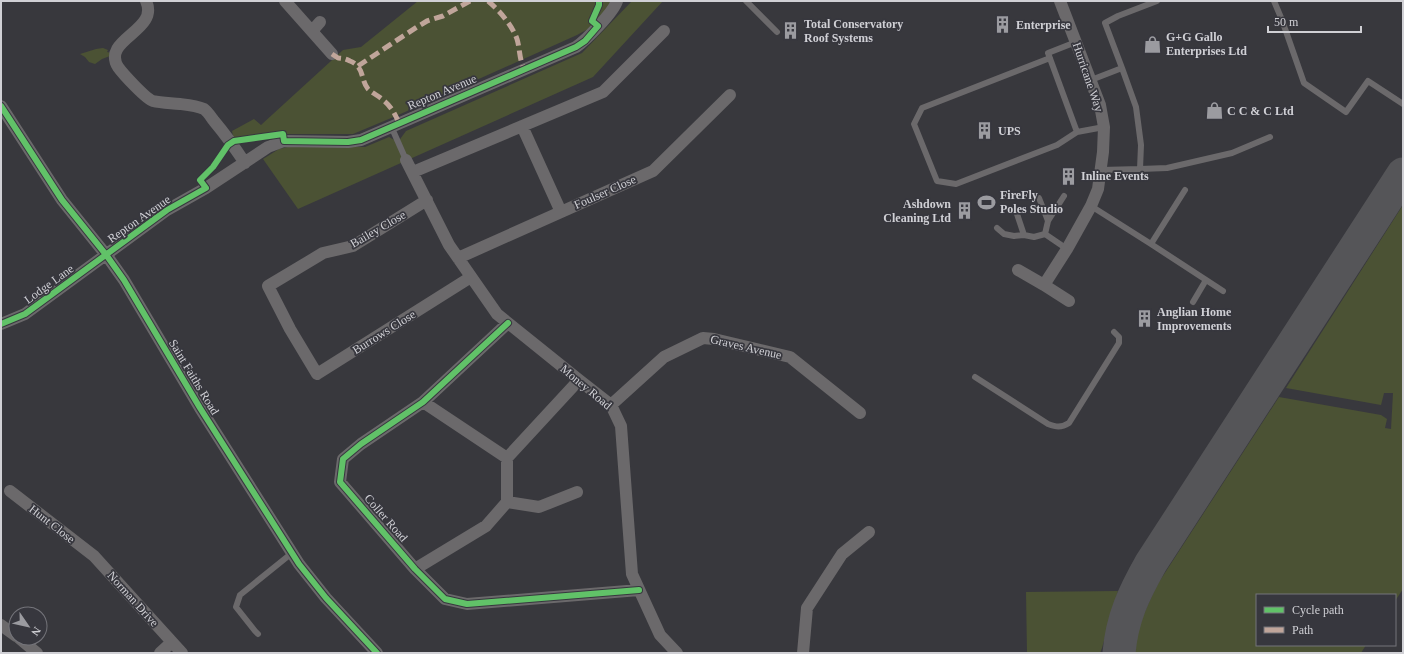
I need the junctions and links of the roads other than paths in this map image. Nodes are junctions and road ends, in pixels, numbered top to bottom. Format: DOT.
graph roads {
  1 [pos="146,1"];
  2 [pos="285,1"];
  3 [pos="617,1"];
  4 [pos="746,1"];
  5 [pos="1060,1"];
  6 [pos="1157,1"];
  7 [pos="1274,1"];
  8 [pos="664,31"];
  9 [pos="777,32"];
  10 [pos="1076,42"];
  11 [pos="332,54"];
  12 [pos="1050,58"];
  13 [pos="1122,68"];
  14 [pos="1091,80"];
  15 [pos="730,95"];
  16 [pos="1403,104"];
  17 [pos="3,113"];
  18 [pos="391,126"];
  19 [pos="522,126"];
  20 [pos="1104,127"];
  21 [pos="1077,132"];
  22 [pos="1270,137"];
  23 [pos="406,160"];
  24 [pos="245,162"];
  25 [pos="1140,169"];
  26 [pos="1101,170"];
  27 [pos="413,172"];
  28 [pos="1185,190"];
  29 [pos="1064,196"];
  30 [pos="1039,198"];
  31 [pos="427,200"];
  32 [pos="1091,206"];
  33 [pos="1015,208"];
  34 [pos="561,212"];
  35 [pos="1048,221"];
  36 [pos="997,228"];
  37 [pos="1045,234"];
  38 [pos="1024,236"];
  39 [pos="1151,244"];
  40 [pos="1067,249"];
  41 [pos="107,256"];
  42 [pos="458,258"];
  43 [pos="1018,270"];
  44 [pos="471,277"];
  45 [pos="1206,280"];
  46 [pos="1044,285"];
  47 [pos="1223,291"];
  48 [pos="1069,301"];
  49 [pos="1193,302"];
  50 [pos="508,322"];
  51 [pos="1,324"];
  52 [pos="1114,332"];
  53 [pos="304,353"];
  54 [pos="975,377"];
  55 [pos="578,380"];
  56 [pos="422,402"];
  57 [pos="611,405"];
  58 [pos="860,413"];
  59 [pos="507,458"];
  60 [pos="10,491"];
  61 [pos="577,492"];
  62 [pos="507,502"];
  63 [pos="869,532"];
  64 [pos="292,553"];
  65 [pos="94,556"];
  66 [pos="415,569"];
  67 [pos="639,590"];
  68 [pos="258,634"];
  69 [pos="172,642"];
  70 [pos="28,646"];
  71 [pos="36,653"];
  72 [pos="160,653"];
  73 [pos="182,653"];
  74 [pos="377,653"];
  75 [pos="677,653"];
  76 [pos="803,653"];
  1 -- 24 [label="street"];
  2 -- 11 [label="street"];
  3 -- 18 [label="street, Repton Avenue"];
  4 -- 9 [label="lane"];
  5 -- 10 [label="street, Hurricane Way"];
  6 -- 13 [label="lane"];
  7 -- 16 [label="lane"];
  8 -- 19 [label="street"];
  10 -- 12 [label="lane"];
  10 -- 14 [label="street, Hurricane Way"];
  12 -- 21 [label="lane"];
  12 -- 21 [label="lane"];
  13 -- 14 [label="lane"];
  13 -- 25 [label="lane"];
  14 -- 20 [label="street, Hurricane Way"];
  15 -- 34 [label="street, Foulser Close"];
  17 -- 41 [label="street, Saint Faiths Road"];
  18 -- 23 [label="lane"];
  18 -- 24 [label="street, Repton Avenue"];
  19 -- 27 [label="street"];
  19 -- 34 [label="street"];
  20 -- 21 [label="lane"];
  20 -- 26 [label="street, Hurricane Way"];
  22 -- 25 [label="lane"];
  23 -- 27 [label="street, Money Road"];
  24 -- 41 [label="street, Repton Avenue"];
  25 -- 26 [label="lane"];
  26 -- 32 [label="street, Hurricane Way"];
  27 -- 31 [label="street, Money Road"];
  28 -- 39 [label="lane"];
  29 -- 35 [label="lane"];
  30 -- 35 [label="lane"];
  31 -- 42 [label="street, Money Road"];
  31 -- 53 [label="street, Bailey Close"];
  32 -- 39 [label="lane"];
  32 -- 40 [label="street, Hurricane Way"];
  33 -- 38 [label="lane"];
  34 -- 42 [label="street, Foulser Close"];
  35 -- 37 [label="lane"];
  36 -- 38 [label="lane"];
  37 -- 38 [label="lane"];
  37 -- 40 [label="lane"];
  39 -- 45 [label="lane"];
  40 -- 46 [label="street, Hurricane Way"];
  41 -- 51 [label="street, Lodge Lane"];
  41 -- 64 [label="street, Saint Faiths Road"];
  42 -- 44 [label="street, Money Road"];
  43 -- 46 [label="street"];
  44 -- 50 [label="street, Money Road"];
  44 -- 53 [label="street, Burrows Close"];
  45 -- 47 [label="lane"];
  45 -- 49 [label="lane"];
  46 -- 48 [label="street"];
  50 -- 55 [label="street, Money Road"];
  50 -- 56 [label="street, Coller Road"];
  52 -- 54 [label="lane"];
  55 -- 57 [label="street, Money Road"];
  55 -- 59 [label="street"];
  56 -- 59 [label="street"];
  56 -- 66 [label="street, Coller Road"];
  57 -- 58 [label="street, Graves Avenue"];
  57 -- 67 [label="street, Money Road"];
  59 -- 62 [label="street"];
  60 -- 65 [label="street, Hunt Close"];
  61 -- 62 [label="street"];
  62 -- 66 [label="street"];
  63 -- 76 [label="street"];
  64 -- 68 [label="lane"];
  64 -- 74 [label="street, Saint Faiths Road"];
  65 -- 69 [label="street, Norman Drive"];
  66 -- 67 [label="street, Coller Road"];
  67 -- 75 [label="street, Money Road"];
  69 -- 72 [label="street"];
  69 -- 73 [label="street, Norman Drive"];
  70 -- 71 [label="street"];
}
